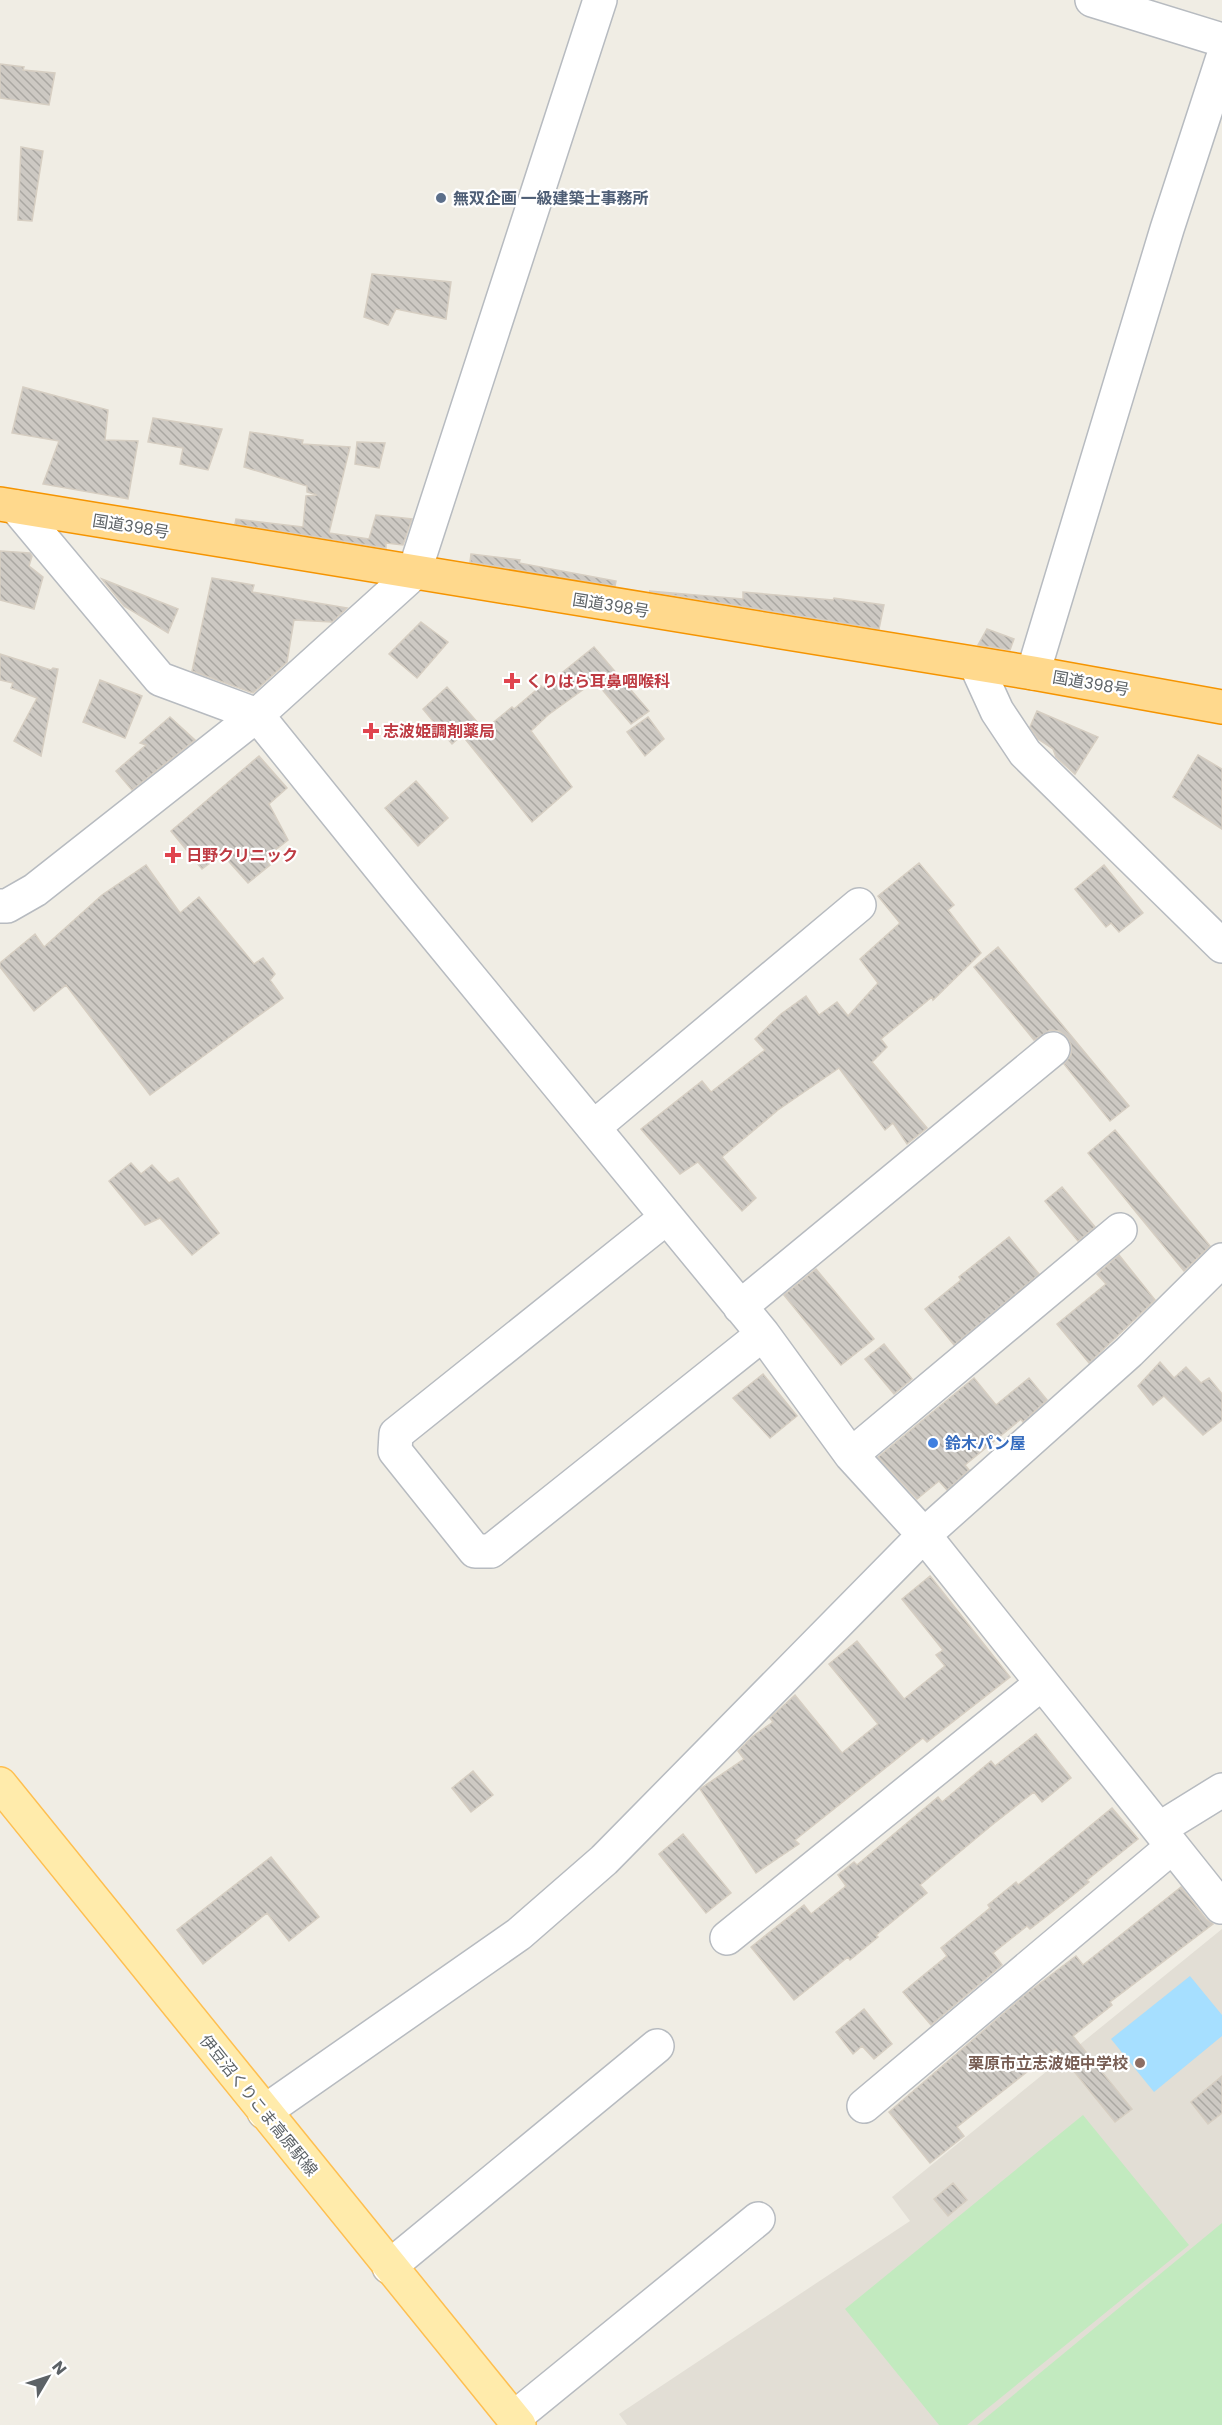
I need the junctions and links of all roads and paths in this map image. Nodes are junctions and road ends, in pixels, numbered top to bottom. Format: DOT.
graph roads {
  1 [pos="600,0"];
  2 [pos="1092,0"];
  3 [pos="1222,40"];
  4 [pos="1222,60"];
  5 [pos="8,506"];
  6 [pos="414,573"];
  7 [pos="976,665"];
  8 [pos="1033,673"];
  9 [pos="1222,707"];
  10 [pos="257,715"];
  11 [pos="859,905"];
  12 [pos="0,906"];
  13 [pos="1222,945"];
  14 [pos="1053,1049"];
  15 [pos="594,1127"];
  16 [pos="667,1217"];
  17 [pos="1120,1230"];
  18 [pos="1222,1260"];
  19 [pos="740,1307"];
  20 [pos="763,1334"];
  21 [pos="852,1455"];
  22 [pos="924,1535"];
  23 [pos="1041,1684"];
  24 [pos="0,1784"];
  25 [pos="1222,1790"];
  26 [pos="1166,1838"];
  27 [pos="1221,1907"];
  28 [pos="727,1938"];
  29 [pos="657,2046"];
  30 [pos="864,2106"];
  31 [pos="264,2112"];
  32 [pos="758,2219"];
  33 [pos="389,2267"];
  34 [pos="516,2422"];
  1 -- 6 [label="street"];
  2 -- 3 [label="street"];
  4 -- 8 [label="street"];
  5 -- 6 [label="highway, 国道398号"];
  5 -- 10 [label="street"];
  6 -- 7 [label="highway, 国道398号"];
  6 -- 10 [label="street"];
  7 -- 8 [label="highway, 国道398号"];
  7 -- 13 [label="street"];
  8 -- 9 [label="highway, 国道398号"];
  10 -- 12 [label="street"];
  10 -- 15 [label="street"];
  11 -- 15 [label="street"];
  14 -- 19 [label="street"];
  15 -- 16 [label="street"];
  16 -- 19 [label="street"];
  16 -- 20 [label="street"];
  17 -- 21 [label="street"];
  18 -- 22 [label="street"];
  19 -- 20 [label="street"];
  20 -- 21 [label="street"];
  21 -- 22 [label="street"];
  22 -- 23 [label="street"];
  22 -- 31 [label="street"];
  23 -- 26 [label="street"];
  23 -- 28 [label="street"];
  24 -- 31 [label="main road, 伊豆沼くりこま高原駅線"];
  25 -- 26 [label="street"];
  26 -- 27 [label="street"];
  26 -- 30 [label="street"];
  29 -- 33 [label="street"];
  31 -- 33 [label="main road, 伊豆沼くりこま高原駅線"];
  32 -- 34 [label="street"];
  33 -- 34 [label="main road, 伊豆沼くりこま高原駅線"];
}
